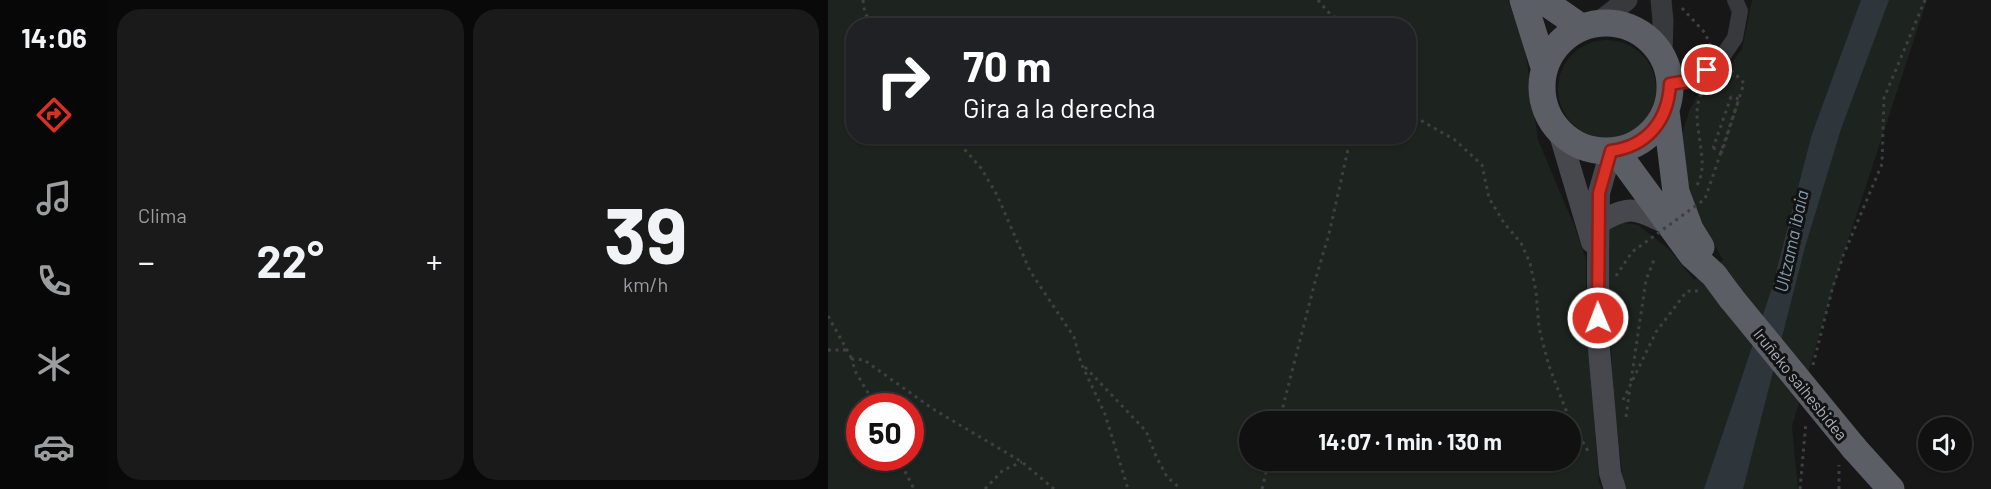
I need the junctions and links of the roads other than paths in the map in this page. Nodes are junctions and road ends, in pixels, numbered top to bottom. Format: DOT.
graph roads {
  1 [pos="1523,0"];
  2 [pos="1542,0"];
  3 [pos="1627,0"];
  4 [pos="1735,0"];
  5 [pos="1670,3"];
  6 [pos="1590,24"];
  7 [pos="1662,54"];
  8 [pos="1544,67"];
  9 [pos="1670,84"];
  10 [pos="1666,111"];
  11 [pos="1559,131"];
  12 [pos="1613,151"];
  13 [pos="1599,223"];
  14 [pos="1668,224"];
  15 [pos="1598,258"];
  16 [pos="1718,289"];
  17 [pos="1615,489"];
  18 [pos="1892,489"];
  1 -- 8 [label="highway"];
  2 -- 6 [label="highway"];
  3 -- 6 [label="street"];
  4 -- 9 [label="street"];
  5 -- 7 [label="street"];
  6 -- 7 [label="highway"];
  6 -- 8 [label="highway"];
  7 -- 9 [label="highway"];
  8 -- 11 [label="highway"];
  9 -- 10 [label="highway"];
  10 -- 12 [label="highway"];
  10 -- 16 [label="highway, Iruñeko saihesbidea"];
  11 -- 12 [label="highway"];
  11 -- 15 [label="main road"];
  12 -- 13 [label="main road"];
  12 -- 14 [label="highway, Iruñeko saihesbidea"];
  13 -- 14 [label="main road"];
  13 -- 15 [label="main road"];
  14 -- 16 [label="highway, Iruñeko saihesbidea"];
  15 -- 17 [label="main road"];
  16 -- 18 [label="highway, Iruñeko saihesbidea, bridge"];
}
